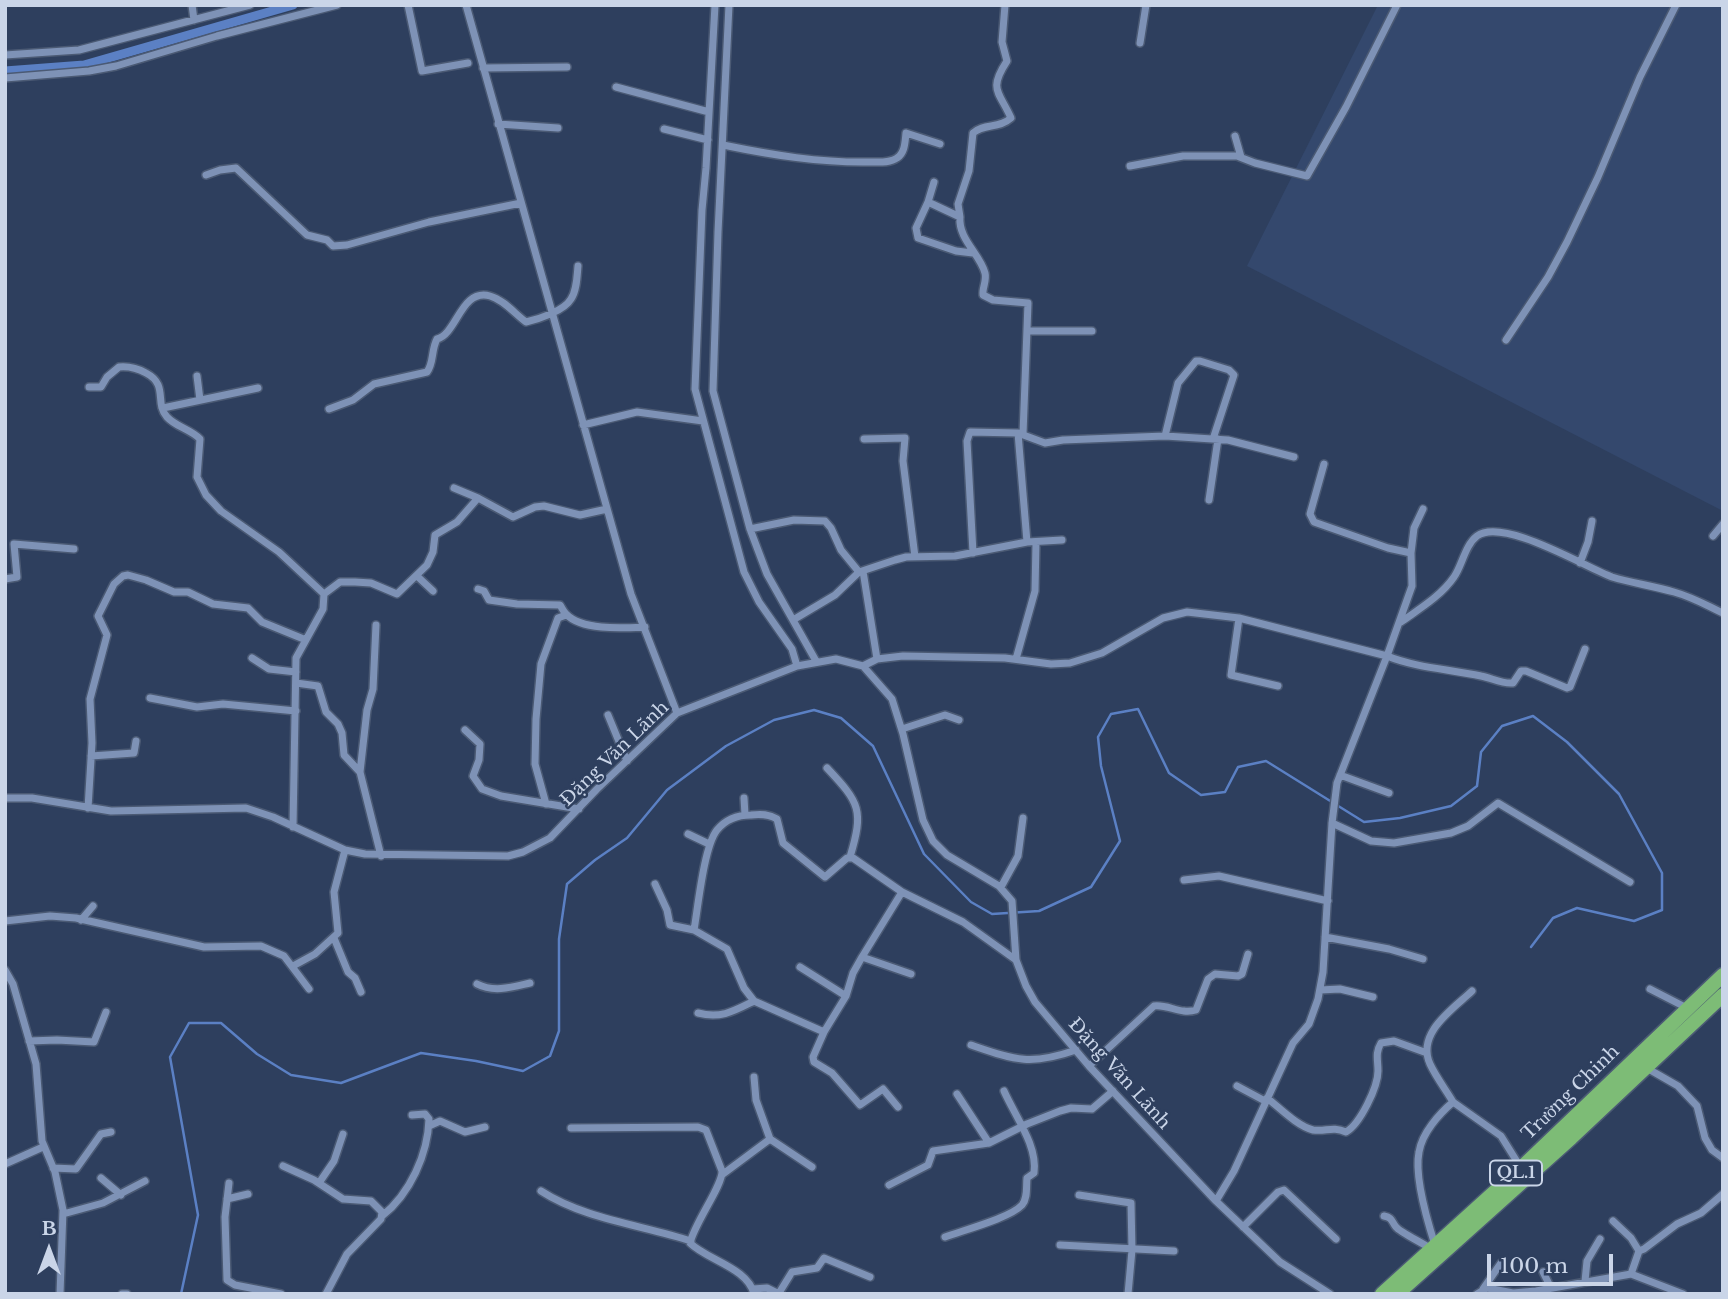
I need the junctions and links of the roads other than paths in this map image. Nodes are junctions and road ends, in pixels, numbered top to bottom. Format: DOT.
graph roads {
  1 [pos="192,5"];
  2 [pos="250,5"];
  3 [pos="337,5"];
  4 [pos="408,5"];
  5 [pos="466,5"];
  6 [pos="715,5"];
  7 [pos="729,5"];
  8 [pos="1005,5"];
  9 [pos="1146,5"];
  10 [pos="1397,5"];
  11 [pos="1676,5"];
  12 [pos="194,19"];
  13 [pos="1140,43"];
  14 [pos="5,55"];
  15 [pos="468,64"];
  16 [pos="567,67"];
  17 [pos="483,68"];
  18 [pos="5,78"];
  19 [pos="616,88"];
  20 [pos="709,112"];
  21 [pos="499,124"];
  22 [pos="558,128"];
  23 [pos="664,130"];
  24 [pos="1235,136"];
  25 [pos="708,140"];
  26 [pos="940,144"];
  27 [pos="723,145"];
  28 [pos="1241,157"];
  29 [pos="1129,166"];
  30 [pos="206,175"];
  31 [pos="933,182"];
  32 [pos="928,202"];
  33 [pos="521,203"];
  34 [pos="960,217"];
  35 [pos="973,253"];
  36 [pos="578,266"];
  37 [pos="551,313"];
  38 [pos="1028,331"];
  39 [pos="1092,331"];
  40 [pos="1506,340"];
  41 [pos="197,376"];
  42 [pos="89,387"];
  43 [pos="258,388"];
  44 [pos="713,391"];
  45 [pos="696,395"];
  46 [pos="200,400"];
  47 [pos="163,408"];
  48 [pos="329,409"];
  49 [pos="703,421"];
  50 [pos="583,425"];
  51 [pos="1021,433"];
  52 [pos="1165,436"];
  53 [pos="864,439"];
  54 [pos="1216,439"];
  55 [pos="1294,457"];
  56 [pos="1324,464"];
  57 [pos="454,488"];
  58 [pos="478,498"];
  59 [pos="1209,500"];
  60 [pos="607,509"];
  61 [pos="1423,509"];
  62 [pos="1591,521"];
  63 [pos="1723,524"];
  64 [pos="750,529"];
  65 [pos="1713,536"];
  66 [pos="1062,540"];
  67 [pos="1027,542"];
  68 [pos="1036,542"];
  69 [pos="74,549"];
  70 [pos="973,553"];
  71 [pos="1411,553"];
  72 [pos="915,557"];
  73 [pos="1580,563"];
  74 [pos="861,571"];
  75 [pos="417,576"];
  76 [pos="5,579"];
  77 [pos="478,589"];
  78 [pos="433,591"];
  79 [pos="324,594"];
  80 [pos="1723,612"];
  81 [pos="566,615"];
  82 [pos="1239,618"];
  83 [pos="793,620"];
  84 [pos="1400,622"];
  85 [pos="376,625"];
  86 [pos="645,627"];
  87 [pos="306,640"];
  88 [pos="1585,649"];
  89 [pos="1387,656"];
  90 [pos="252,658"];
  91 [pos="877,659"];
  92 [pos="1016,659"];
  93 [pos="816,662"];
  94 [pos="797,666"];
  95 [pos="863,666"];
  96 [pos="296,672"];
  97 [pos="296,683"];
  98 [pos="1278,686"];
  99 [pos="150,698"];
  100 [pos="296,711"];
  101 [pos="677,713"];
  102 [pos="608,715"];
  103 [pos="959,720"];
  104 [pos="902,729"];
  105 [pos="465,730"];
  106 [pos="136,741"];
  107 [pos="91,756"];
  108 [pos="627,761"];
  109 [pos="827,768"];
  110 [pos="359,772"];
  111 [pos="1339,779"];
  112 [pos="1389,793"];
  113 [pos="5,798"];
  114 [pos="744,798"];
  115 [pos="546,804"];
  116 [pos="88,808"];
  117 [pos="579,810"];
  118 [pos="745,815"];
  119 [pos="1023,818"];
  120 [pos="1332,823"];
  121 [pos="293,827"];
  122 [pos="688,834"];
  123 [pos="709,844"];
  124 [pos="345,850"];
  125 [pos="381,856"];
  126 [pos="850,857"];
  127 [pos="1184,880"];
  128 [pos="1630,882"];
  129 [pos="655,884"];
  130 [pos="1001,887"];
  131 [pos="902,892"];
  132 [pos="1328,901"];
  133 [pos="93,906"];
  134 [pos="5,920"];
  135 [pos="81,920"];
  136 [pos="694,930"];
  137 [pos="1325,937"];
  138 [pos="334,938"];
  139 [pos="1248,954"];
  140 [pos="862,957"];
  141 [pos="1423,958"];
  142 [pos="1016,960"];
  143 [pos="293,966"];
  144 [pos="800,967"];
  145 [pos="5,970"];
  146 [pos="911,974"];
  147 [pos="1723,975"];
  148 [pos="530,983"];
  149 [pos="477,984"];
  150 [pos="309,989"];
  151 [pos="1650,989"];
  152 [pos="1320,990"];
  153 [pos="1472,991"];
  154 [pos="361,992"];
  155 [pos="1723,995"];
  156 [pos="846,996"];
  157 [pos="1373,997"];
  158 [pos="754,1001"];
  159 [pos="1687,1008"];
  160 [pos="106,1012"];
  161 [pos="698,1013"];
  162 [pos="824,1031"];
  163 [pos="1664,1040"];
  164 [pos="29,1041"];
  165 [pos="971,1045"];
  166 [pos="1076,1050"];
  167 [pos="1427,1053"];
  168 [pos="1648,1057"];
  169 [pos="1089,1066"];
  170 [pos="754,1077"];
  171 [pos="1237,1086"];
  172 [pos="1004,1091"];
  173 [pos="1113,1091"];
  174 [pos="957,1094"];
  175 [pos="1266,1099"];
  176 [pos="1453,1102"];
  177 [pos="898,1107"];
  178 [pos="412,1115"];
  179 [pos="429,1126"];
  180 [pos="1021,1126"];
  181 [pos="485,1127"];
  182 [pos="571,1128"];
  183 [pos="111,1132"];
  184 [pos="344,1134"];
  185 [pos="770,1139"];
  186 [pos="989,1143"];
  187 [pos="43,1147"];
  188 [pos="1723,1158"];
  189 [pos="5,1164"];
  190 [pos="283,1166"];
  191 [pos="812,1167"];
  192 [pos="53,1168"];
  193 [pos="1521,1168"];
  194 [pos="723,1174"];
  195 [pos="101,1178"];
  196 [pos="145,1181"];
  197 [pos="319,1183"];
  198 [pos="229,1184"];
  199 [pos="890,1185"];
  200 [pos="541,1191"];
  201 [pos="248,1194"];
  202 [pos="1723,1194"];
  203 [pos="121,1195"];
  204 [pos="1079,1195"];
  205 [pos="227,1199"];
  206 [pos="1216,1201"];
  207 [pos="64,1214"];
  208 [pos="382,1216"];
  209 [pos="1384,1216"];
  210 [pos="1613,1222"];
  211 [pos="1243,1227"];
  212 [pos="945,1237"];
  213 [pos="1336,1239"];
  214 [pos="1600,1239"];
  215 [pos="691,1241"];
  216 [pos="1060,1245"];
  217 [pos="1433,1247"];
  218 [pos="1132,1250"];
  219 [pos="1174,1251"];
  220 [pos="1639,1251"];
  221 [pos="1501,1263"];
  222 [pos="1543,1272"];
  223 [pos="1630,1274"];
  224 [pos="870,1277"];
  225 [pos="1585,1281"];
  226 [pos="1551,1288"];
  227 [pos="754,1291"];
  228 [pos="1480,1291"];
  229 [pos="60,1294"];
  230 [pos="281,1294"];
  231 [pos="326,1294"];
  232 [pos="779,1294"];
  233 [pos="1128,1294"];
  234 [pos="1330,1294"];
  235 [pos="1382,1294"];
  236 [pos="1397,1294"];
  237 [pos="1684,1294"];
  1 -- 12 [label="street"];
  2 -- 12 [label="street"];
  3 -- 18 [label="street"];
  4 -- 15 [label="street"];
  5 -- 17 [label="street"];
  6 -- 20 [label="street"];
  7 -- 27 [label="street"];
  8 -- 34 [label="street"];
  9 -- 13 [label="street"];
  10 -- 28 [label="street"];
  11 -- 40 [label="street"];
  12 -- 14 [label="street"];
  16 -- 17 [label="street"];
  17 -- 21 [label="street"];
  19 -- 20 [label="street"];
  20 -- 25 [label="street"];
  21 -- 22 [label="street"];
  21 -- 33 [label="street"];
  23 -- 25 [label="street"];
  24 -- 28 [label="street"];
  25 -- 45 [label="street"];
  26 -- 27 [label="street"];
  27 -- 44 [label="street"];
  28 -- 29 [label="street"];
  30 -- 33 [label="street"];
  31 -- 32 [label="street"];
  32 -- 34 [label="street"];
  32 -- 35 [label="street"];
  33 -- 37 [label="street"];
  34 -- 35 [label="street"];
  35 -- 38 [label="street"];
  36 -- 37 [label="street"];
  37 -- 48 [label="street"];
  37 -- 50 [label="street"];
  38 -- 39 [label="street"];
  38 -- 51 [label="street"];
  41 -- 46 [label="street"];
  42 -- 47 [label="street"];
  43 -- 46 [label="street"];
  44 -- 45 [label="street"];
  44 -- 64 [label="street"];
  45 -- 49 [label="street"];
  46 -- 47 [label="street"];
  47 -- 79 [label="street"];
  49 -- 50 [label="street"];
  49 -- 94 [label="street"];
  50 -- 60 [label="street"];
  51 -- 52 [label="street"];
  51 -- 67 [label="street"];
  51 -- 70 [label="street"];
  52 -- 54 [label="street"];
  52 -- 54 [label="street"];
  53 -- 72 [label="street"];
  54 -- 55 [label="street"];
  54 -- 59 [label="street"];
  56 -- 71 [label="street"];
  57 -- 58 [label="street"];
  58 -- 60 [label="street"];
  58 -- 75 [label="street"];
  60 -- 86 [label="street"];
  61 -- 71 [label="street"];
  62 -- 73 [label="street"];
  63 -- 65 [label="street"];
  64 -- 74 [label="street"];
  64 -- 83 [label="street"];
  66 -- 68 [label="street"];
  67 -- 68 [label="street"];
  67 -- 70 [label="street"];
  68 -- 92 [label="street"];
  69 -- 76 [label="street"];
  70 -- 72 [label="street"];
  71 -- 84 [label="street"];
  72 -- 74 [label="street"];
  73 -- 80 [label="street"];
  73 -- 84 [label="street"];
  74 -- 83 [label="street"];
  74 -- 91 [label="street"];
  75 -- 78 [label="street"];
  75 -- 79 [label="street"];
  77 -- 81 [label="street"];
  79 -- 87 [label="street"];
  81 -- 86 [label="street"];
  81 -- 115 [label="street"];
  82 -- 89 [label="street"];
  82 -- 92 [label="street"];
  82 -- 98 [label="street"];
  83 -- 93 [label="street"];
  84 -- 89 [label="street"];
  85 -- 110 [label="street"];
  86 -- 101 [label="street"];
  87 -- 96 [label="street"];
  87 -- 107 [label="street"];
  88 -- 89 [label="street"];
  89 -- 111 [label="street"];
  90 -- 96 [label="street"];
  91 -- 92 [label="street"];
  91 -- 95 [label="street"];
  93 -- 94 [label="street, Đặng Văn Lãnh"];
  93 -- 95 [label="street, Đặng Văn Lãnh"];
  94 -- 101 [label="street, Đặng Văn Lãnh"];
  95 -- 104 [label="street"];
  96 -- 97 [label="street"];
  97 -- 100 [label="street"];
  97 -- 110 [label="street"];
  99 -- 100 [label="street"];
  100 -- 121 [label="street"];
  101 -- 108 [label="street, Đặng Văn Lãnh"];
  102 -- 108 [label="street"];
  103 -- 104 [label="street"];
  104 -- 130 [label="street"];
  105 -- 115 [label="street"];
  106 -- 107 [label="street"];
  107 -- 116 [label="street"];
  108 -- 117 [label="street, Đặng Văn Lãnh"];
  109 -- 126 [label="street"];
  110 -- 125 [label="street"];
  111 -- 112 [label="street"];
  111 -- 120 [label="street"];
  113 -- 116 [label="street, Đặng Văn Lãnh"];
  114 -- 118 [label="street"];
  115 -- 117 [label="street"];
  116 -- 121 [label="street, Đặng Văn Lãnh"];
  117 -- 125 [label="street, Đặng Văn Lãnh"];
  118 -- 123 [label="street"];
  118 -- 126 [label="street"];
  119 -- 130 [label="street"];
  120 -- 128 [label="street"];
  120 -- 132 [label="street"];
  121 -- 124 [label="street, Đặng Văn Lãnh"];
  122 -- 123 [label="street"];
  123 -- 136 [label="street"];
  124 -- 125 [label="street, Đặng Văn Lãnh"];
  124 -- 138 [label="street"];
  126 -- 131 [label="street"];
  127 -- 132 [label="street"];
  129 -- 136 [label="street"];
  130 -- 142 [label="street, Đặng Văn Lãnh"];
  131 -- 140 [label="street"];
  131 -- 142 [label="street"];
  132 -- 137 [label="street"];
  133 -- 135 [label="street"];
  134 -- 135 [label="street"];
  135 -- 143 [label="street"];
  136 -- 158 [label="street"];
  137 -- 141 [label="street"];
  137 -- 152 [label="street"];
  138 -- 143 [label="street"];
  138 -- 154 [label="street"];
  139 -- 169 [label="street"];
  140 -- 146 [label="street"];
  140 -- 156 [label="street"];
  142 -- 166 [label="street, Đặng Văn Lãnh"];
  143 -- 150 [label="street"];
  144 -- 156 [label="street"];
  145 -- 164 [label="street"];
  147 -- 159 [label="highway, Trường Chinh / QL.1"];
  148 -- 149 [label="street"];
  151 -- 159 [label="street"];
  152 -- 157 [label="street"];
  152 -- 175 [label="street"];
  153 -- 167 [label="street"];
  155 -- 163 [label="highway, Trường Chinh / QL.1"];
  156 -- 162 [label="street"];
  158 -- 161 [label="street"];
  158 -- 162 [label="street"];
  159 -- 163 [label="highway, Trường Chinh / QL.1"];
  160 -- 164 [label="street"];
  162 -- 177 [label="street"];
  163 -- 168 [label="highway, Trường Chinh / QL.1"];
  164 -- 187 [label="street"];
  165 -- 166 [label="street"];
  166 -- 169 [label="street, Đặng Văn Lãnh"];
  167 -- 175 [label="street"];
  167 -- 176 [label="street"];
  168 -- 188 [label="street"];
  168 -- 193 [label="highway, Trường Chinh / QL.1"];
  168 -- 236 [label="highway, Trường Chinh / QL.1"];
  169 -- 173 [label="street, Đặng Văn Lãnh"];
  170 -- 185 [label="street"];
  171 -- 175 [label="street"];
  172 -- 180 [label="street"];
  173 -- 180 [label="street"];
  173 -- 206 [label="street, Đặng Văn Lãnh"];
  174 -- 186 [label="street"];
  175 -- 206 [label="street"];
  176 -- 193 [label="street"];
  176 -- 217 [label="street"];
  178 -- 179 [label="street"];
  179 -- 181 [label="street"];
  179 -- 208 [label="street"];
  180 -- 186 [label="street"];
  180 -- 212 [label="street"];
  182 -- 194 [label="street"];
  183 -- 192 [label="street"];
  184 -- 197 [label="street"];
  185 -- 191 [label="street"];
  185 -- 194 [label="street"];
  186 -- 199 [label="street"];
  187 -- 189 [label="street"];
  187 -- 192 [label="street"];
  190 -- 197 [label="street"];
  192 -- 207 [label="street"];
  193 -- 217 [label="highway, Trường Chinh / QL.1"];
  194 -- 215 [label="street"];
  195 -- 203 [label="street"];
  196 -- 203 [label="street"];
  197 -- 208 [label="street"];
  198 -- 205 [label="street"];
  200 -- 215 [label="street"];
  201 -- 205 [label="street"];
  202 -- 220 [label="street"];
  203 -- 207 [label="street"];
  204 -- 218 [label="street"];
  205 -- 230 [label="street"];
  206 -- 211 [label="street, Đặng Văn Lãnh"];
  207 -- 229 [label="street"];
  208 -- 231 [label="street"];
  209 -- 217 [label="street"];
  210 -- 220 [label="street"];
  211 -- 213 [label="street"];
  211 -- 234 [label="street, Đặng Văn Lãnh"];
  214 -- 225 [label="street"];
  215 -- 227 [label="street"];
  216 -- 218 [label="street"];
  217 -- 235 [label="highway, Trường Chinh / QL.1"];
  218 -- 219 [label="street"];
  218 -- 233 [label="street"];
  220 -- 223 [label="street"];
  221 -- 228 [label="street"];
  222 -- 226 [label="street"];
  223 -- 225 [label="street"];
  223 -- 237 [label="street"];
  224 -- 232 [label="street"];
  225 -- 226 [label="street"];
  226 -- 228 [label="street"];
  227 -- 232 [label="street"];
}
